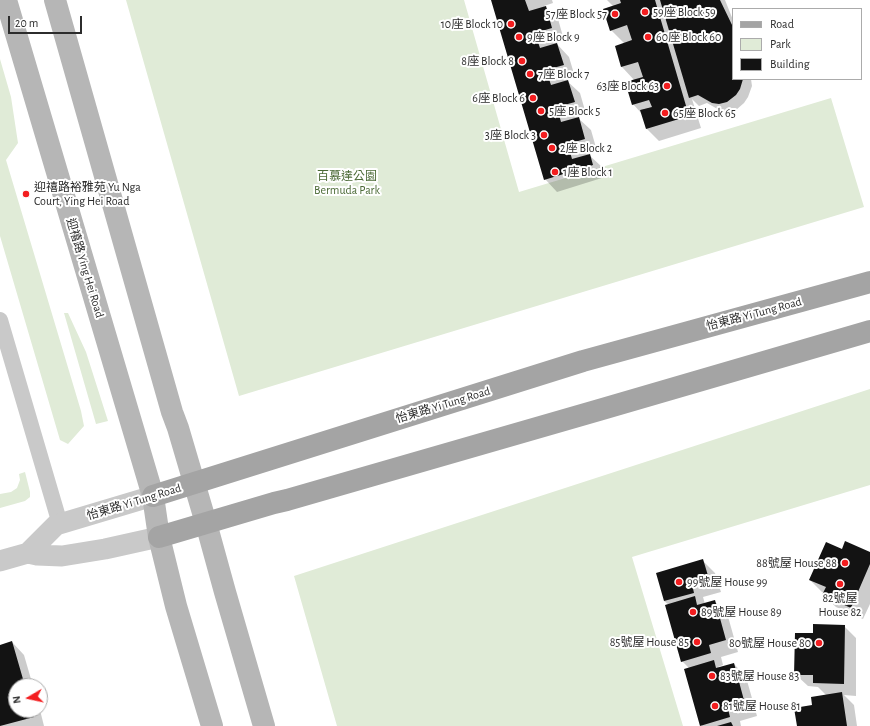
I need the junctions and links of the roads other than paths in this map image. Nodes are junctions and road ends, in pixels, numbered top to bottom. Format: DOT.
graph roads {
  1 [pos="6,0"];
  2 [pos="55,0"];
  3 [pos="870,282"];
  4 [pos="0,320"];
  5 [pos="870,331"];
  6 [pos="194,484"];
  7 [pos="153,496"];
  8 [pos="206,523"];
  9 [pos="60,524"];
  10 [pos="159,537"];
  11 [pos="28,554"];
  12 [pos="0,561"];
  13 [pos="212,726"];
  14 [pos="264,726"];
  1 -- 7 [label="main road, 迎禧路 Ying Hei Road"];
  2 -- 6 [label="main road"];
  3 -- 6 [label="main road, 怡東路 Yi Tung Road"];
  4 -- 9 [label="street"];
  5 -- 8 [label="main road"];
  6 -- 7 [label="main road, 怡東路 Yi Tung Road"];
  6 -- 8 [label="main road"];
  7 -- 9 [label="street, 怡東路 Yi Tung Road"];
  7 -- 10 [label="main road, 迎禧路 Ying Hei Road"];
  8 -- 10 [label="main road"];
  8 -- 14 [label="main road"];
  9 -- 11 [label="street, 怡東路 Yi Tung Road"];
  10 -- 11 [label="street"];
  10 -- 13 [label="main road, 迎禧路 Ying Hei Road"];
  11 -- 12 [label="street"];
}
